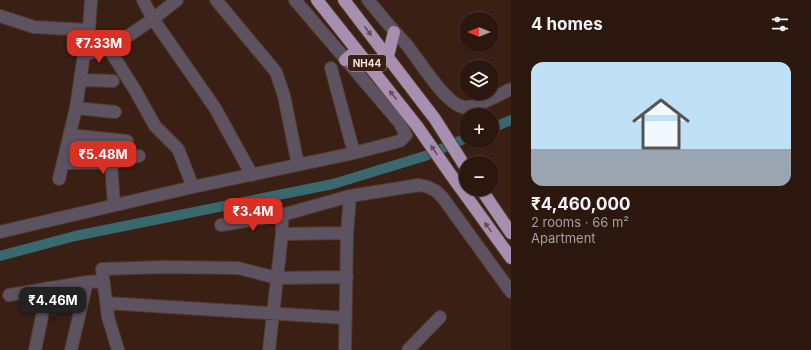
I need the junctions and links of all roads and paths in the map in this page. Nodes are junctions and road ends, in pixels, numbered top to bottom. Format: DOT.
graph roads {
  1 [pos="91,0"];
  2 [pos="143,0"];
  3 [pos="177,0"];
  4 [pos="216,0"];
  5 [pos="295,0"];
  6 [pos="317,0"];
  7 [pos="344,0"];
  8 [pos="368,0"];
  9 [pos="0,16"];
  10 [pos="153,19"];
  11 [pos="89,30"];
  12 [pos="394,32"];
  13 [pos="109,49"];
  14 [pos="357,50"];
  15 [pos="84,54"];
  16 [pos="388,56"];
  17 [pos="345,60"];
  18 [pos="331,68"];
  19 [pos="81,80"];
  20 [pos="113,81"];
  21 [pos="511,89"];
  22 [pos="76,108"];
  23 [pos="115,112"];
  24 [pos="70,135"];
  25 [pos="127,141"];
  26 [pos="354,153"];
  27 [pos="139,156"];
  28 [pos="459,157"];
  29 [pos="64,163"];
  30 [pos="111,163"];
  31 [pos="298,165"];
  32 [pos="252,175"];
  33 [pos="59,179"];
  34 [pos="193,187"];
  35 [pos="350,196"];
  36 [pos="486,196"];
  37 [pos="114,205"];
  38 [pos="282,215"];
  39 [pos="221,225"];
  40 [pos="0,232"];
  41 [pos="511,232"];
  42 [pos="347,233"];
  43 [pos="282,234"];
  44 [pos="511,258"];
  45 [pos="348,277"];
  46 [pos="277,278"];
  47 [pos="103,281"];
  48 [pos="87,282"];
  49 [pos="48,288"];
  50 [pos="511,292"];
  51 [pos="9,296"];
  52 [pos="106,303"];
  53 [pos="273,315"];
  54 [pos="440,317"];
  55 [pos="346,318"];
  56 [pos="35,350"];
  57 [pos="71,350"];
  58 [pos="118,350"];
  59 [pos="268,350"];
  60 [pos="345,350"];
  61 [pos="408,350"];
  1 -- 11 [label="street"];
  2 -- 10 [label="street"];
  3 -- 10 [label="street"];
  4 -- 31 [label="street"];
  5 -- 17 [label="street"];
  6 -- 14 [label="highway, NH44"];
  7 -- 16 [label="highway, NH44, one-way"];
  8 -- 12 [label="street"];
  9 -- 11 [label="street"];
  10 -- 13 [label="street"];
  10 -- 32 [label="street"];
  11 -- 15 [label="street"];
  12 -- 16 [label="highway"];
  12 -- 21 [label="street"];
  13 -- 15 [label="street"];
  13 -- 34 [label="street"];
  14 -- 17 [label="highway"];
  44 -- 14 [label="highway, NH44, one-way"];
  15 -- 19 [label="street"];
  16 -- 28 [label="highway, NH44"];
  17 -- 26 [label="street"];
  18 -- 26 [label="street"];
  19 -- 20 [label="street"];
  19 -- 22 [label="street"];
  22 -- 23 [label="street"];
  22 -- 24 [label="street"];
  24 -- 25 [label="street"];
  24 -- 29 [label="street"];
  26 -- 31 [label="street"];
  27 -- 30 [label="street"];
  29 -- 30 [label="street"];
  29 -- 33 [label="street"];
  30 -- 37 [label="street"];
  31 -- 32 [label="street"];
  32 -- 34 [label="street"];
  34 -- 37 [label="street"];
  35 -- 38 [label="street"];
  35 -- 42 [label="street"];
  35 -- 50 [label="street"];
  36 -- 41 [label="highway"];
  37 -- 40 [label="street"];
  38 -- 39 [label="street"];
  38 -- 43 [label="street"];
  42 -- 43 [label="street"];
  42 -- 45 [label="street"];
  43 -- 46 [label="street"];
  45 -- 46 [label="street"];
  45 -- 55 [label="street"];
  46 -- 47 [label="street"];
  46 -- 53 [label="street"];
  47 -- 48 [label="street"];
  47 -- 52 [label="street"];
  48 -- 49 [label="street"];
  48 -- 57 [label="street"];
  49 -- 51 [label="street"];
  49 -- 56 [label="street"];
  52 -- 53 [label="street"];
  52 -- 58 [label="street"];
  53 -- 55 [label="street"];
  53 -- 59 [label="street"];
  54 -- 61 [label="street"];
  55 -- 60 [label="street"];
}
